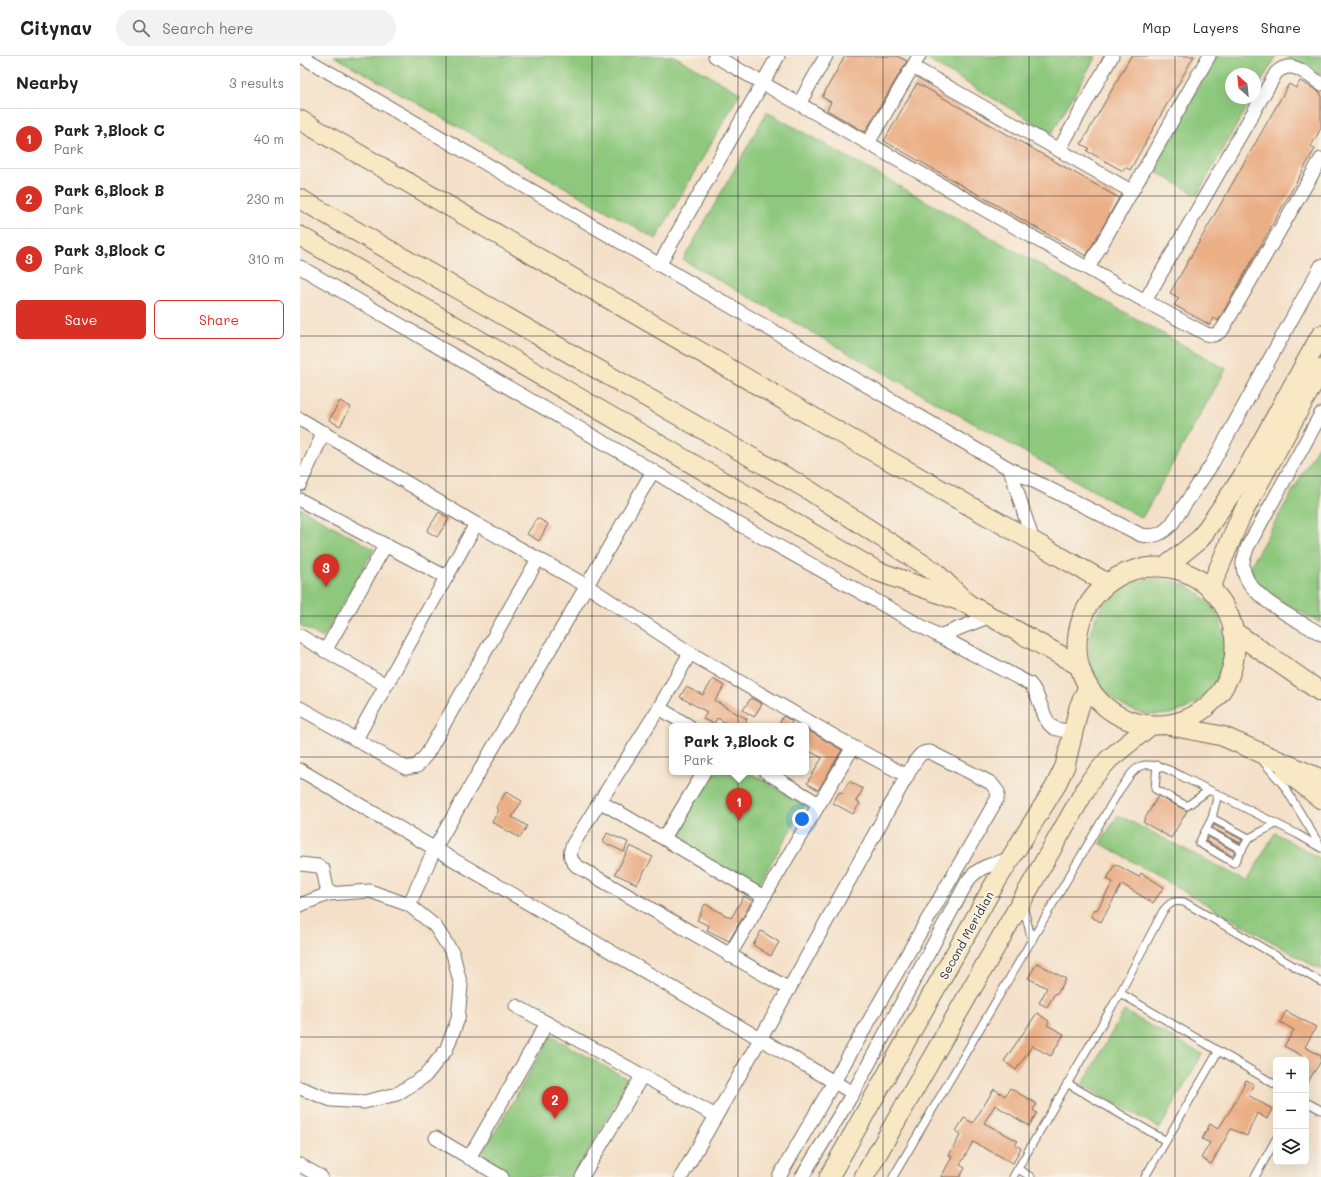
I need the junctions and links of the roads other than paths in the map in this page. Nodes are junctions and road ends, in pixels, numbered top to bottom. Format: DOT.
graph roads {
  1 [pos="301,56"];
  2 [pos="715,56"];
  3 [pos="778,56"];
  4 [pos="826,56"];
  5 [pos="1112,56"];
  6 [pos="1209,56"];
  7 [pos="731,60"];
  8 [pos="916,61"];
  9 [pos="763,83"];
  10 [pos="1321,84"];
  11 [pos="799,104"];
  12 [pos="300,120"];
  13 [pos="868,143"];
  14 [pos="1059,150"];
  15 [pos="1321,159"];
  16 [pos="1131,191"];
  17 [pos="300,199"];
  18 [pos="300,236"];
  19 [pos="659,265"];
  20 [pos="1321,266"];
  21 [pos="300,267"];
  22 [pos="1088,268"];
  23 [pos="1146,301"];
  24 [pos="1321,335"];
  25 [pos="1321,369"];
  26 [pos="1321,414"];
  27 [pos="300,419"];
  28 [pos="324,432"];
  29 [pos="1010,469"];
  30 [pos="653,471"];
  31 [pos="300,484"];
  32 [pos="300,500"];
  33 [pos="1271,507"];
  34 [pos="1240,516"];
  35 [pos="476,524"];
  36 [pos="1032,541"];
  37 [pos="385,546"];
  38 [pos="538,559"];
  39 [pos="1164,567"];
  40 [pos="446,577"];
  41 [pos="1107,583"];
  42 [pos="587,586"];
  43 [pos="1210,589"];
  44 [pos="968,604"];
  45 [pos="991,616"];
  46 [pos="1233,631"];
  47 [pos="1321,634"];
  48 [pos="300,636"];
  49 [pos="939,636"];
  50 [pos="325,651"];
  51 [pos="690,653"];
  52 [pos="1078,665"];
  53 [pos="386,685"];
  54 [pos="1088,687"];
  55 [pos="1321,692"];
  56 [pos="300,708"];
  57 [pos="659,708"];
  58 [pos="684,723"];
  59 [pos="1158,724"];
  60 [pos="1073,732"];
  61 [pos="356,739"];
  62 [pos="853,747"];
  63 [pos="1259,752"];
  64 [pos="1157,765"];
  65 [pos="300,770"];
  66 [pos="702,775"];
  67 [pos="771,775"];
  68 [pos="908,776"];
  69 [pos="1321,779"];
  70 [pos="1209,790"];
  71 [pos="1218,794"];
  72 [pos="1321,799"];
  73 [pos="601,802"];
  74 [pos="819,804"];
  75 [pos="1212,818"];
  76 [pos="1276,824"];
  77 [pos="1206,830"];
  78 [pos="664,838"];
  79 [pos="1249,838"];
  80 [pos="435,848"];
  81 [pos="1321,848"];
  82 [pos="1242,850"];
  83 [pos="1010,859"];
  84 [pos="300,864"];
  85 [pos="328,894"];
  86 [pos="764,898"];
  87 [pos="1022,898"];
  88 [pos="300,905"];
  89 [pos="409,905"];
  90 [pos="1032,941"];
  91 [pos="729,956"];
  92 [pos="1321,982"];
  93 [pos="789,989"];
  94 [pos="1120,993"];
  95 [pos="516,1006"];
  96 [pos="547,1023"];
  97 [pos="760,1040"];
  98 [pos="1218,1052"];
  99 [pos="642,1076"];
  100 [pos="835,1082"];
  101 [pos="1067,1083"];
  102 [pos="1273,1083"];
  103 [pos="300,1088"];
  104 [pos="853,1093"];
  105 [pos="1309,1104"];
  106 [pos="1321,1110"];
  107 [pos="716,1116"];
  108 [pos="436,1138"];
  109 [pos="1166,1141"];
  110 [pos="1273,1144"];
  111 [pos="469,1158"];
  112 [pos="300,1165"];
  113 [pos="1018,1169"];
  114 [pos="321,1177"];
  115 [pos="502,1177"];
  116 [pos="582,1177"];
  117 [pos="681,1177"];
  118 [pos="779,1177"];
  119 [pos="802,1177"];
  120 [pos="830,1177"];
  121 [pos="864,1177"];
  122 [pos="893,1177"];
  123 [pos="1014,1177"];
  124 [pos="1031,1177"];
  125 [pos="1145,1177"];
  126 [pos="1255,1177"];
  1 -- 19 [label="street"];
  2 -- 7 [label="street"];
  3 -- 9 [label="street"];
  4 -- 11 [label="street"];
  5 -- 14 [label="street"];
  6 -- 16 [label="street"];
  7 -- 9 [label="street"];
  8 -- 13 [label="street"];
  8 -- 14 [label="street"];
  9 -- 11 [label="street"];
  9 -- 19 [label="street"];
  10 -- 23 [label="street"];
  11 -- 13 [label="street"];
  12 -- 36 [label="main road"];
  13 -- 22 [label="street"];
  14 -- 16 [label="street"];
  15 -- 23 [label="street"];
  16 -- 22 [label="street"];
  17 -- 44 [label="main road"];
  18 -- 44 [label="main road"];
  19 -- 29 [label="street"];
  20 -- 29 [label="street"];
  21 -- 30 [label="street"];
  22 -- 23 [label="street"];
  24 -- 39 [label="main road"];
  25 -- 34 [label="main road"];
  26 -- 33 [label="street"];
  27 -- 28 [label="street"];
  28 -- 31 [label="street"];
  28 -- 35 [label="street"];
  29 -- 36 [label="street"];
  30 -- 42 [label="street"];
  30 -- 49 [label="street"];
  32 -- 37 [label="street"];
  33 -- 34 [label="street"];
  33 -- 47 [label="street"];
  34 -- 43 [label="main road"];
  35 -- 38 [label="street"];
  35 -- 40 [label="street"];
  36 -- 41 [label="main road"];
  37 -- 40 [label="street"];
  37 -- 50 [label="street"];
  38 -- 42 [label="street"];
  38 -- 61 [label="street"];
  39 -- 41 [label="main road"];
  39 -- 43 [label="main road"];
  40 -- 53 [label="street"];
  41 -- 52 [label="main road"];
  42 -- 51 [label="street"];
  42 -- 80 [label="street"];
  43 -- 46 [label="main road"];
  44 -- 45 [label="main road"];
  45 -- 49 [label="street"];
  45 -- 52 [label="main road"];
  46 -- 55 [label="main road"];
  46 -- 59 [label="main road"];
  48 -- 50 [label="street"];
  49 -- 60 [label="street"];
  50 -- 53 [label="street"];
  51 -- 57 [label="street"];
  51 -- 62 [label="street"];
  52 -- 54 [label="main road"];
  53 -- 61 [label="street"];
  54 -- 59 [label="main road"];
  54 -- 60 [label="main road, Second Meridian"];
  56 -- 61 [label="street"];
  57 -- 58 [label="street"];
  57 -- 73 [label="street"];
  59 -- 63 [label="main road"];
  59 -- 87 [label="main road"];
  60 -- 83 [label="main road, Second Meridian"];
  62 -- 68 [label="street"];
  62 -- 74 [label="street"];
  63 -- 69 [label="main road"];
  63 -- 72 [label="main road"];
  63 -- 81 [label="lane"];
  64 -- 70 [label="lane"];
  64 -- 70 [label="lane"];
  64 -- 90 [label="lane"];
  65 -- 80 [label="street"];
  66 -- 78 [label="street"];
  67 -- 74 [label="street"];
  68 -- 93 [label="street"];
  68 -- 100 [label="street"];
  70 -- 71 [label="lane"];
  71 -- 75 [label="lane"];
  71 -- 76 [label="lane"];
  73 -- 78 [label="street"];
  73 -- 91 [label="street"];
  74 -- 86 [label="street"];
  75 -- 77 [label="lane"];
  75 -- 79 [label="lane"];
  76 -- 79 [label="lane"];
  76 -- 81 [label="lane"];
  77 -- 82 [label="lane"];
  77 -- 82 [label="lane"];
  78 -- 86 [label="street"];
  79 -- 82 [label="lane"];
  80 -- 89 [label="street"];
  80 -- 97 [label="street"];
  83 -- 104 [label="street"];
  83 -- 120 [label="main road, Second Meridian"];
  84 -- 85 [label="street"];
  85 -- 88 [label="street"];
  85 -- 89 [label="street"];
  86 -- 91 [label="street"];
  87 -- 90 [label="lane"];
  87 -- 121 [label="main road"];
  89 -- 103 [label="street"];
  90 -- 122 [label="lane"];
  91 -- 93 [label="street"];
  92 -- 94 [label="lane"];
  93 -- 97 [label="street"];
  94 -- 98 [label="lane"];
  94 -- 101 [label="lane"];
  95 -- 96 [label="street"];
  96 -- 99 [label="street"];
  96 -- 111 [label="street"];
  97 -- 100 [label="street"];
  97 -- 107 [label="street"];
  98 -- 102 [label="lane"];
  98 -- 109 [label="lane"];
  99 -- 107 [label="street"];
  99 -- 116 [label="street"];
  100 -- 104 [label="street"];
  100 -- 118 [label="street"];
  101 -- 109 [label="lane"];
  101 -- 113 [label="lane"];
  104 -- 119 [label="street"];
  105 -- 106 [label="lane"];
  107 -- 117 [label="street"];
  108 -- 111 [label="street"];
  109 -- 125 [label="lane"];
  110 -- 126 [label="lane"];
  111 -- 115 [label="street"];
  112 -- 114 [label="street"];
  113 -- 123 [label="lane"];
  113 -- 124 [label="lane"];
}
